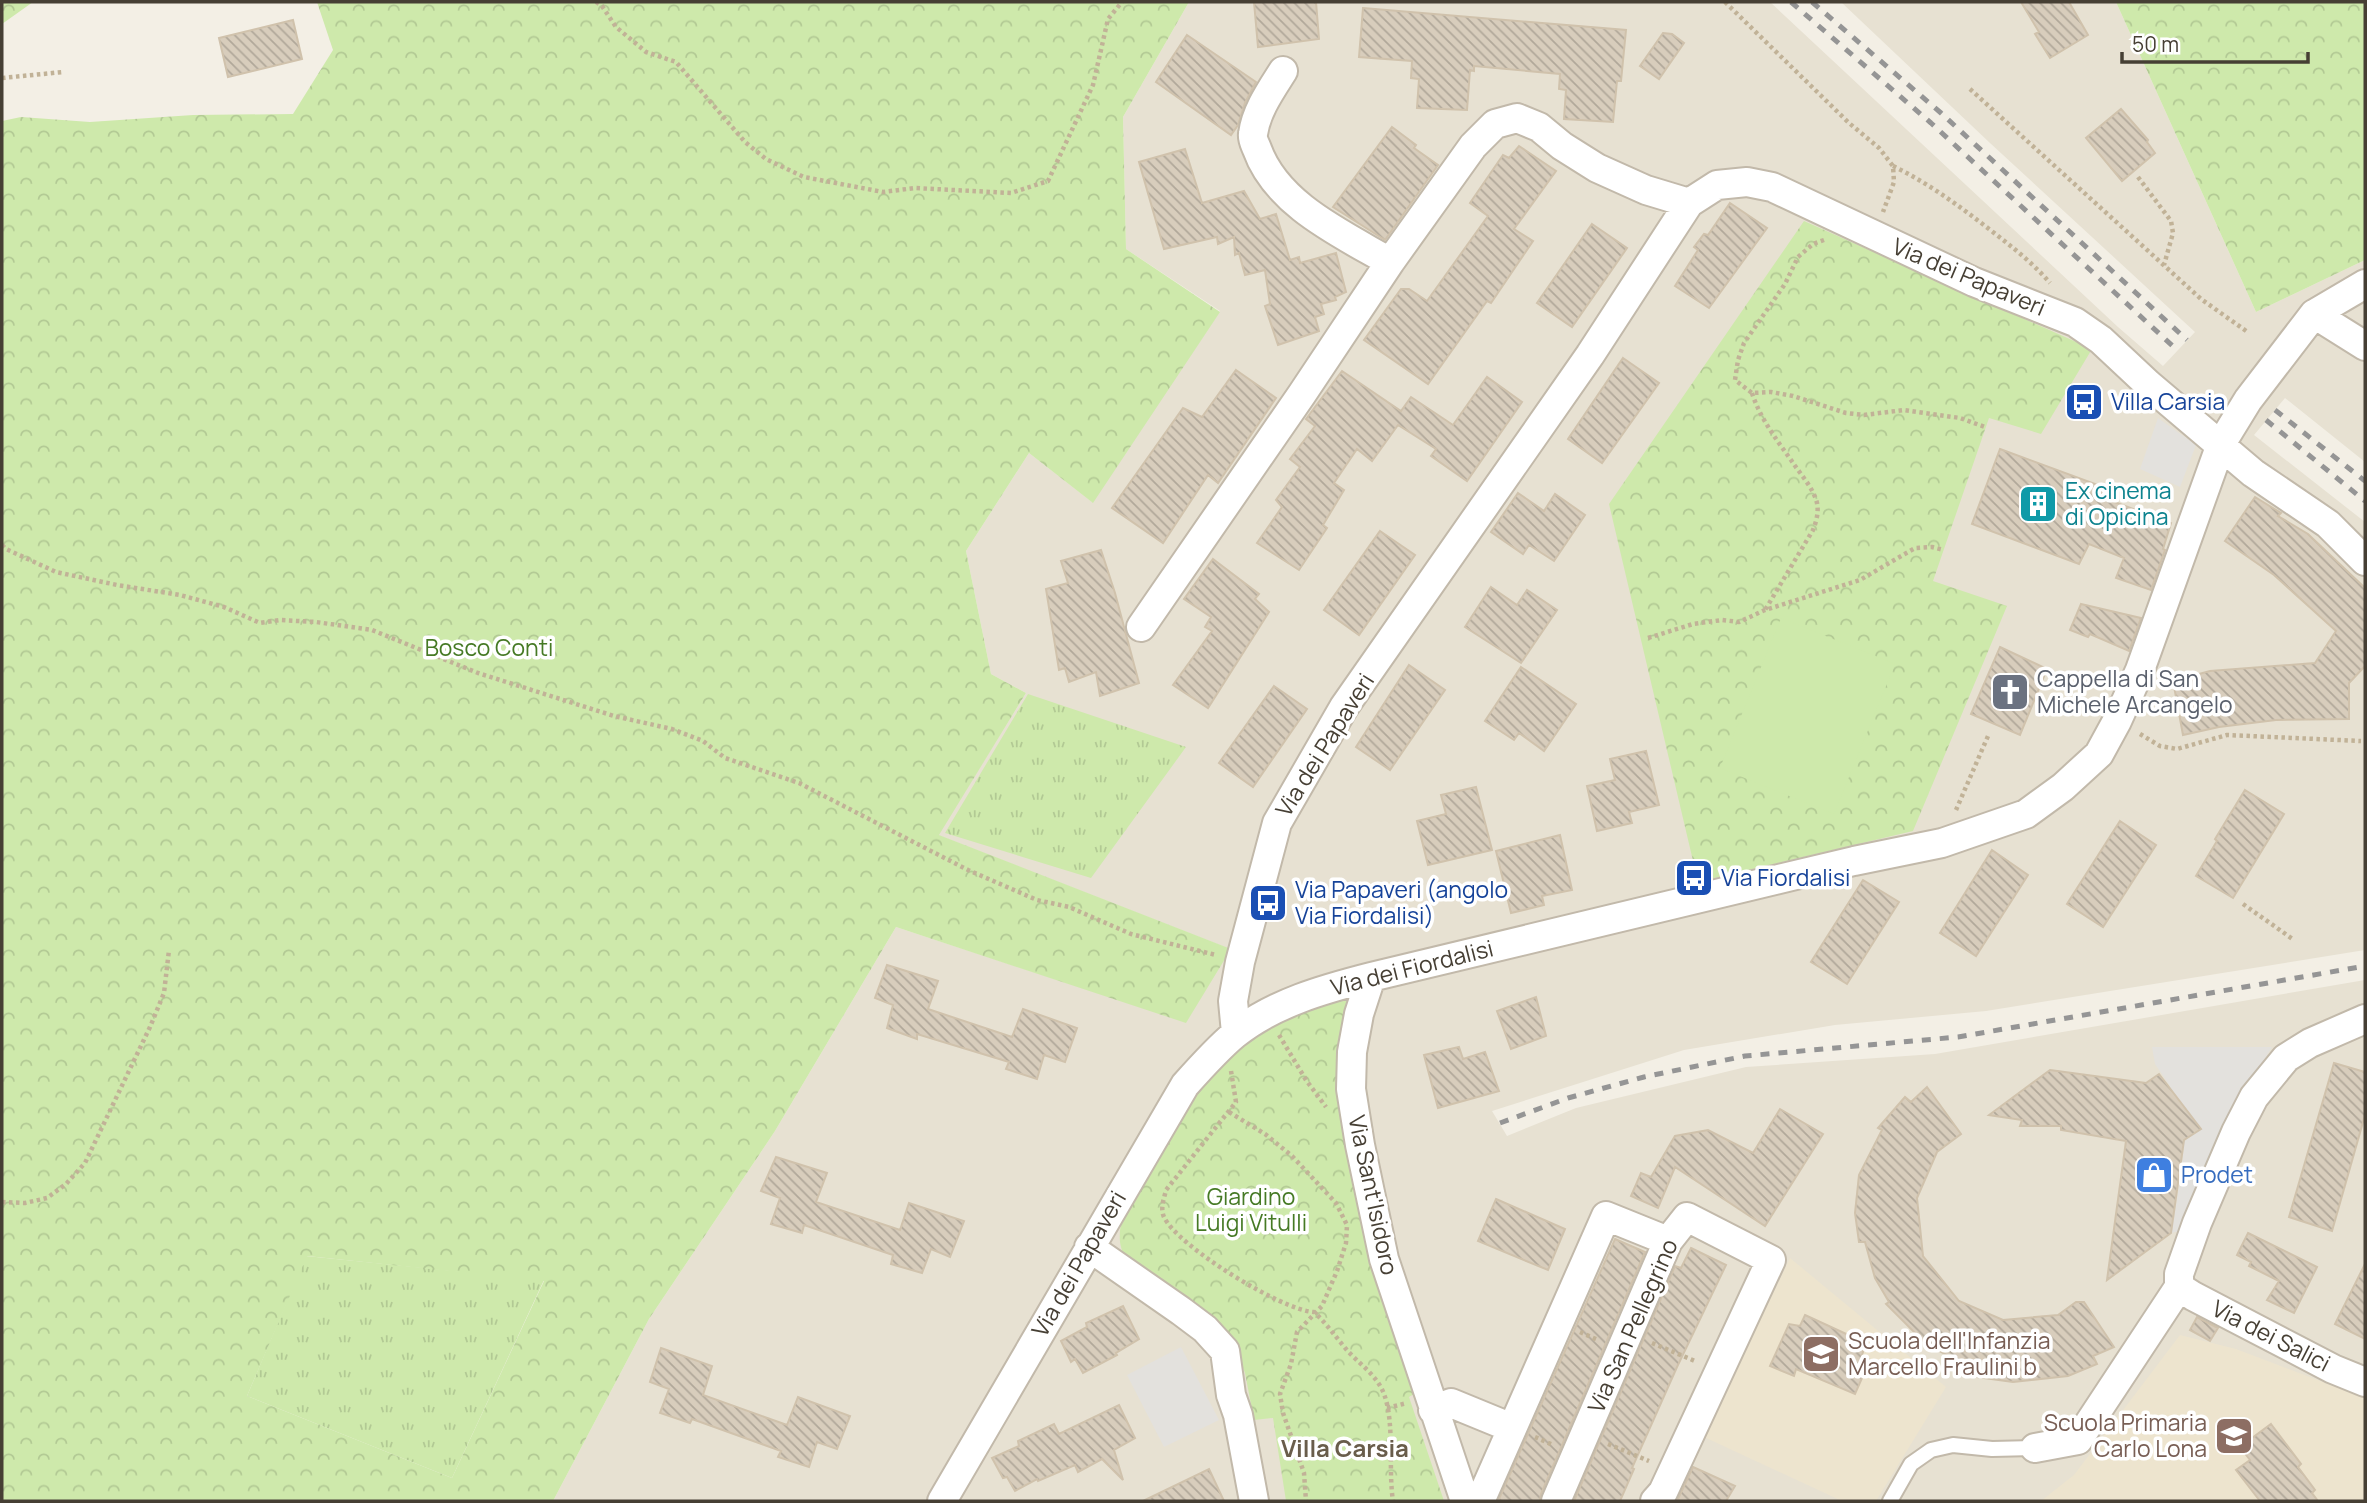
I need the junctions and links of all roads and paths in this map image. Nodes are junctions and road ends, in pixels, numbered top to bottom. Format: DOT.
graph roads {
  1 [pos="596,2"];
  2 [pos="1122,2"];
  3 [pos="1725,2"];
  4 [pos="1283,71"];
  5 [pos="63,72"];
  6 [pos="2,78"];
  7 [pos="1970,89"];
  8 [pos="1893,166"];
  9 [pos="2138,177"];
  10 [pos="1689,203"];
  11 [pos="1844,221"];
  12 [pos="1871,234"];
  13 [pos="1390,262"];
  14 [pos="2164,265"];
  15 [pos="2365,284"];
  16 [pos="2054,288"];
  17 [pos="2314,314"];
  18 [pos="2249,333"];
  19 [pos="2365,346"];
  20 [pos="1752,393"];
  21 [pos="1985,426"];
  22 [pos="2221,444"];
  23 [pos="2,545"];
  24 [pos="1944,550"];
  25 [pos="2365,561"];
  26 [pos="1765,610"];
  27 [pos="1141,627"];
  28 [pos="1648,638"];
  29 [pos="2117,721"];
  30 [pos="1988,736"];
  31 [pos="2361,741"];
  32 [pos="1942,843"];
  33 [pos="2243,904"];
  34 [pos="2294,940"];
  35 [pos="169,950"];
  36 [pos="1240,962"];
  37 [pos="1371,977"];
  38 [pos="1267,1013"];
  39 [pos="2365,1019"];
  40 [pos="1228,1040"];
  41 [pos="1329,1111"];
  42 [pos="1229,1112"];
  43 [pos="2,1202"];
  44 [pos="1668,1241"];
  45 [pos="1089,1247"];
  46 [pos="2179,1287"];
  47 [pos="1314,1312"];
  48 [pos="1558,1322"];
  49 [pos="1625,1342"];
  50 [pos="1719,1371"];
  51 [pos="2365,1382"];
  52 [pos="1433,1410"];
  53 [pos="1512,1428"];
  54 [pos="1581,1444"];
  55 [pos="2035,1448"];
  56 [pos="1673,1471"];
  57 [pos="942,1501"];
  58 [pos="1255,1501"];
  59 [pos="1306,1501"];
  60 [pos="1393,1501"];
  61 [pos="1465,1501"];
  62 [pos="1473,1501"];
  63 [pos="1556,1501"];
  64 [pos="1655,1501"];
  65 [pos="1890,1501"];
  1 -- 2 [label="path"];
  3 -- 8 [label="path"];
  4 -- 13 [label="street"];
  5 -- 6 [label="path"];
  7 -- 14 [label="path"];
  8 -- 12 [label="path"];
  8 -- 16 [label="path"];
  9 -- 14 [label="path"];
  10 -- 11 [label="street, Via dei Papaveri"];
  10 -- 13 [label="street"];
  10 -- 36 [label="street, Via dei Papaveri"];
  11 -- 12 [label="street, Via dei Papaveri"];
  11 -- 20 [label="path"];
  12 -- 22 [label="street, Via dei Papaveri"];
  13 -- 27 [label="street"];
  14 -- 18 [label="path"];
  15 -- 17 [label="street, Via dei Fiordalisi"];
  17 -- 19 [label="street"];
  17 -- 22 [label="street, Via dei Fiordalisi"];
  20 -- 21 [label="path"];
  20 -- 26 [label="path"];
  22 -- 25 [label="street, Via dei Papaveri"];
  22 -- 29 [label="street, Via dei Fiordalisi"];
  23 -- 36 [label="path"];
  24 -- 26 [label="path"];
  26 -- 28 [label="path"];
  29 -- 31 [label="path"];
  29 -- 32 [label="street, Via dei Fiordalisi"];
  30 -- 32 [label="path"];
  32 -- 37 [label="street, Via dei Fiordalisi"];
  33 -- 34 [label="path"];
  35 -- 43 [label="path"];
  36 -- 40 [label="street, Via dei Papaveri"];
  37 -- 38 [label="street, Via dei Fiordalisi"];
  37 -- 52 [label="street, Via Sant'Isidoro"];
  38 -- 40 [label="street, Via dei Fiordalisi"];
  38 -- 41 [label="path"];
  39 -- 46 [label="street"];
  40 -- 42 [label="path"];
  40 -- 45 [label="street, Via dei Papaveri"];
  42 -- 47 [label="path"];
  42 -- 47 [label="path"];
  44 -- 48 [label="street"];
  44 -- 49 [label="street, Via San Pellegrino"];
  44 -- 50 [label="street, Via San Pellegrino"];
  45 -- 57 [label="street, Via dei Papaveri"];
  45 -- 58 [label="street"];
  46 -- 51 [label="street, Via dei Salici"];
  46 -- 55 [label="street"];
  47 -- 59 [label="path"];
  47 -- 60 [label="path"];
  48 -- 49 [label="path"];
  48 -- 53 [label="street"];
  49 -- 50 [label="path"];
  49 -- 54 [label="street, Via San Pellegrino"];
  50 -- 56 [label="street, Via San Pellegrino"];
  52 -- 53 [label="street"];
  52 -- 61 [label="street, Via Sant'Isidoro"];
  53 -- 54 [label="path"];
  53 -- 62 [label="street"];
  54 -- 56 [label="path"];
  54 -- 63 [label="street, Via San Pellegrino"];
  55 -- 65 [label="lane"];
  56 -- 64 [label="street, Via San Pellegrino"];
}
